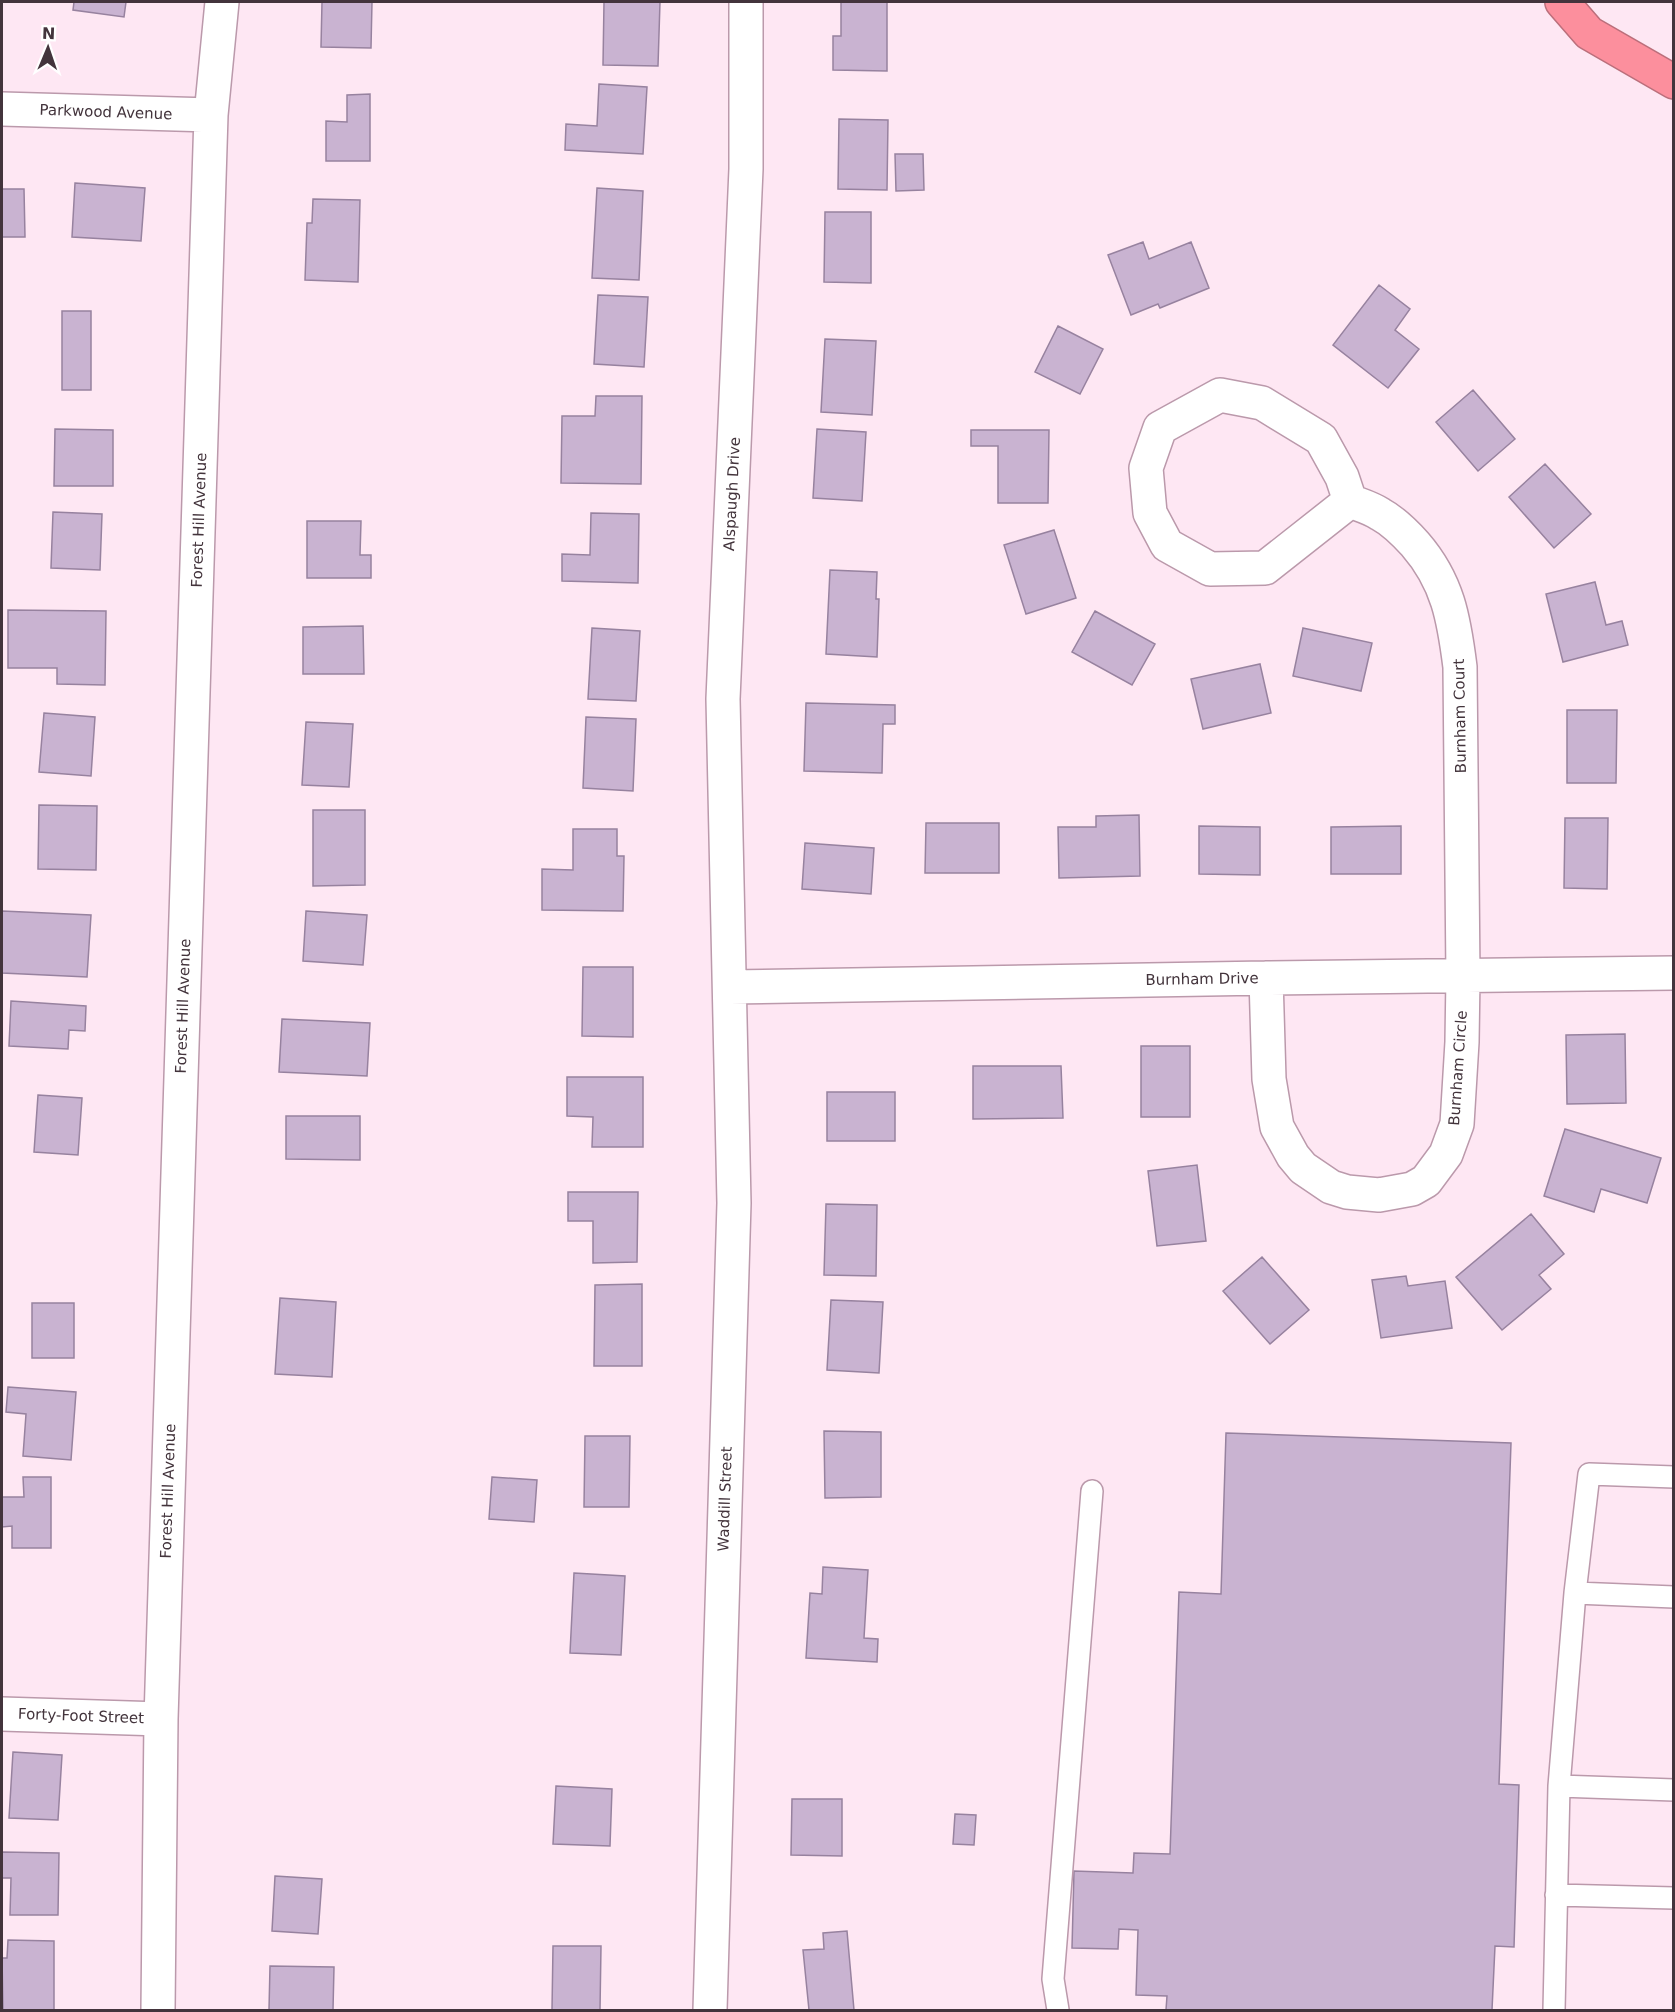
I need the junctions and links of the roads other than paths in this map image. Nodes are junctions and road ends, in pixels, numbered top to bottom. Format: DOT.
graph roads {
  1 [pos="222,2"];
  2 [pos="746,2"];
  3 [pos="1562,2"];
  4 [pos="1674,82"];
  5 [pos="2,108"];
  6 [pos="211,115"];
  7 [pos="1350,501"];
  8 [pos="1674,973"];
  9 [pos="1463,977"];
  10 [pos="1266,978"];
  11 [pos="730,987"];
  12 [pos="1674,1477"];
  13 [pos="1092,1491"];
  14 [pos="1575,1593"];
  15 [pos="1674,1597"];
  16 [pos="2,1714"];
  17 [pos="161,1719"];
  18 [pos="1559,1786"];
  19 [pos="1674,1790"];
  20 [pos="1556,1895"];
  21 [pos="1674,1898"];
  22 [pos="158,2010"];
  23 [pos="710,2010"];
  24 [pos="1058,2010"];
  25 [pos="1554,2010"];
  1 -- 6 [label="street, Forest Hill Avenue"];
  2 -- 11 [label="street, Alspaugh Drive"];
  3 -- 4 [label="highway"];
  5 -- 6 [label="street, Parkwood Avenue"];
  6 -- 17 [label="street, Forest Hill Avenue"];
  7 -- 7 [label="street"];
  7 -- 9 [label="street, Burnham Court"];
  8 -- 9 [label="street, Burnham Drive"];
  9 -- 10 [label="street, Burnham Drive"];
  9 -- 10 [label="street, Burnham Circle"];
  10 -- 11 [label="street, Burnham Drive"];
  11 -- 23 [label="street, Waddill Street"];
  12 -- 14 [label="lane"];
  13 -- 24 [label="lane"];
  14 -- 15 [label="lane"];
  14 -- 18 [label="lane"];
  16 -- 17 [label="street, Forty-Foot Street"];
  17 -- 22 [label="street, Forest Hill Avenue"];
  18 -- 19 [label="lane"];
  18 -- 20 [label="lane"];
  20 -- 21 [label="lane"];
  20 -- 25 [label="lane"];
}
